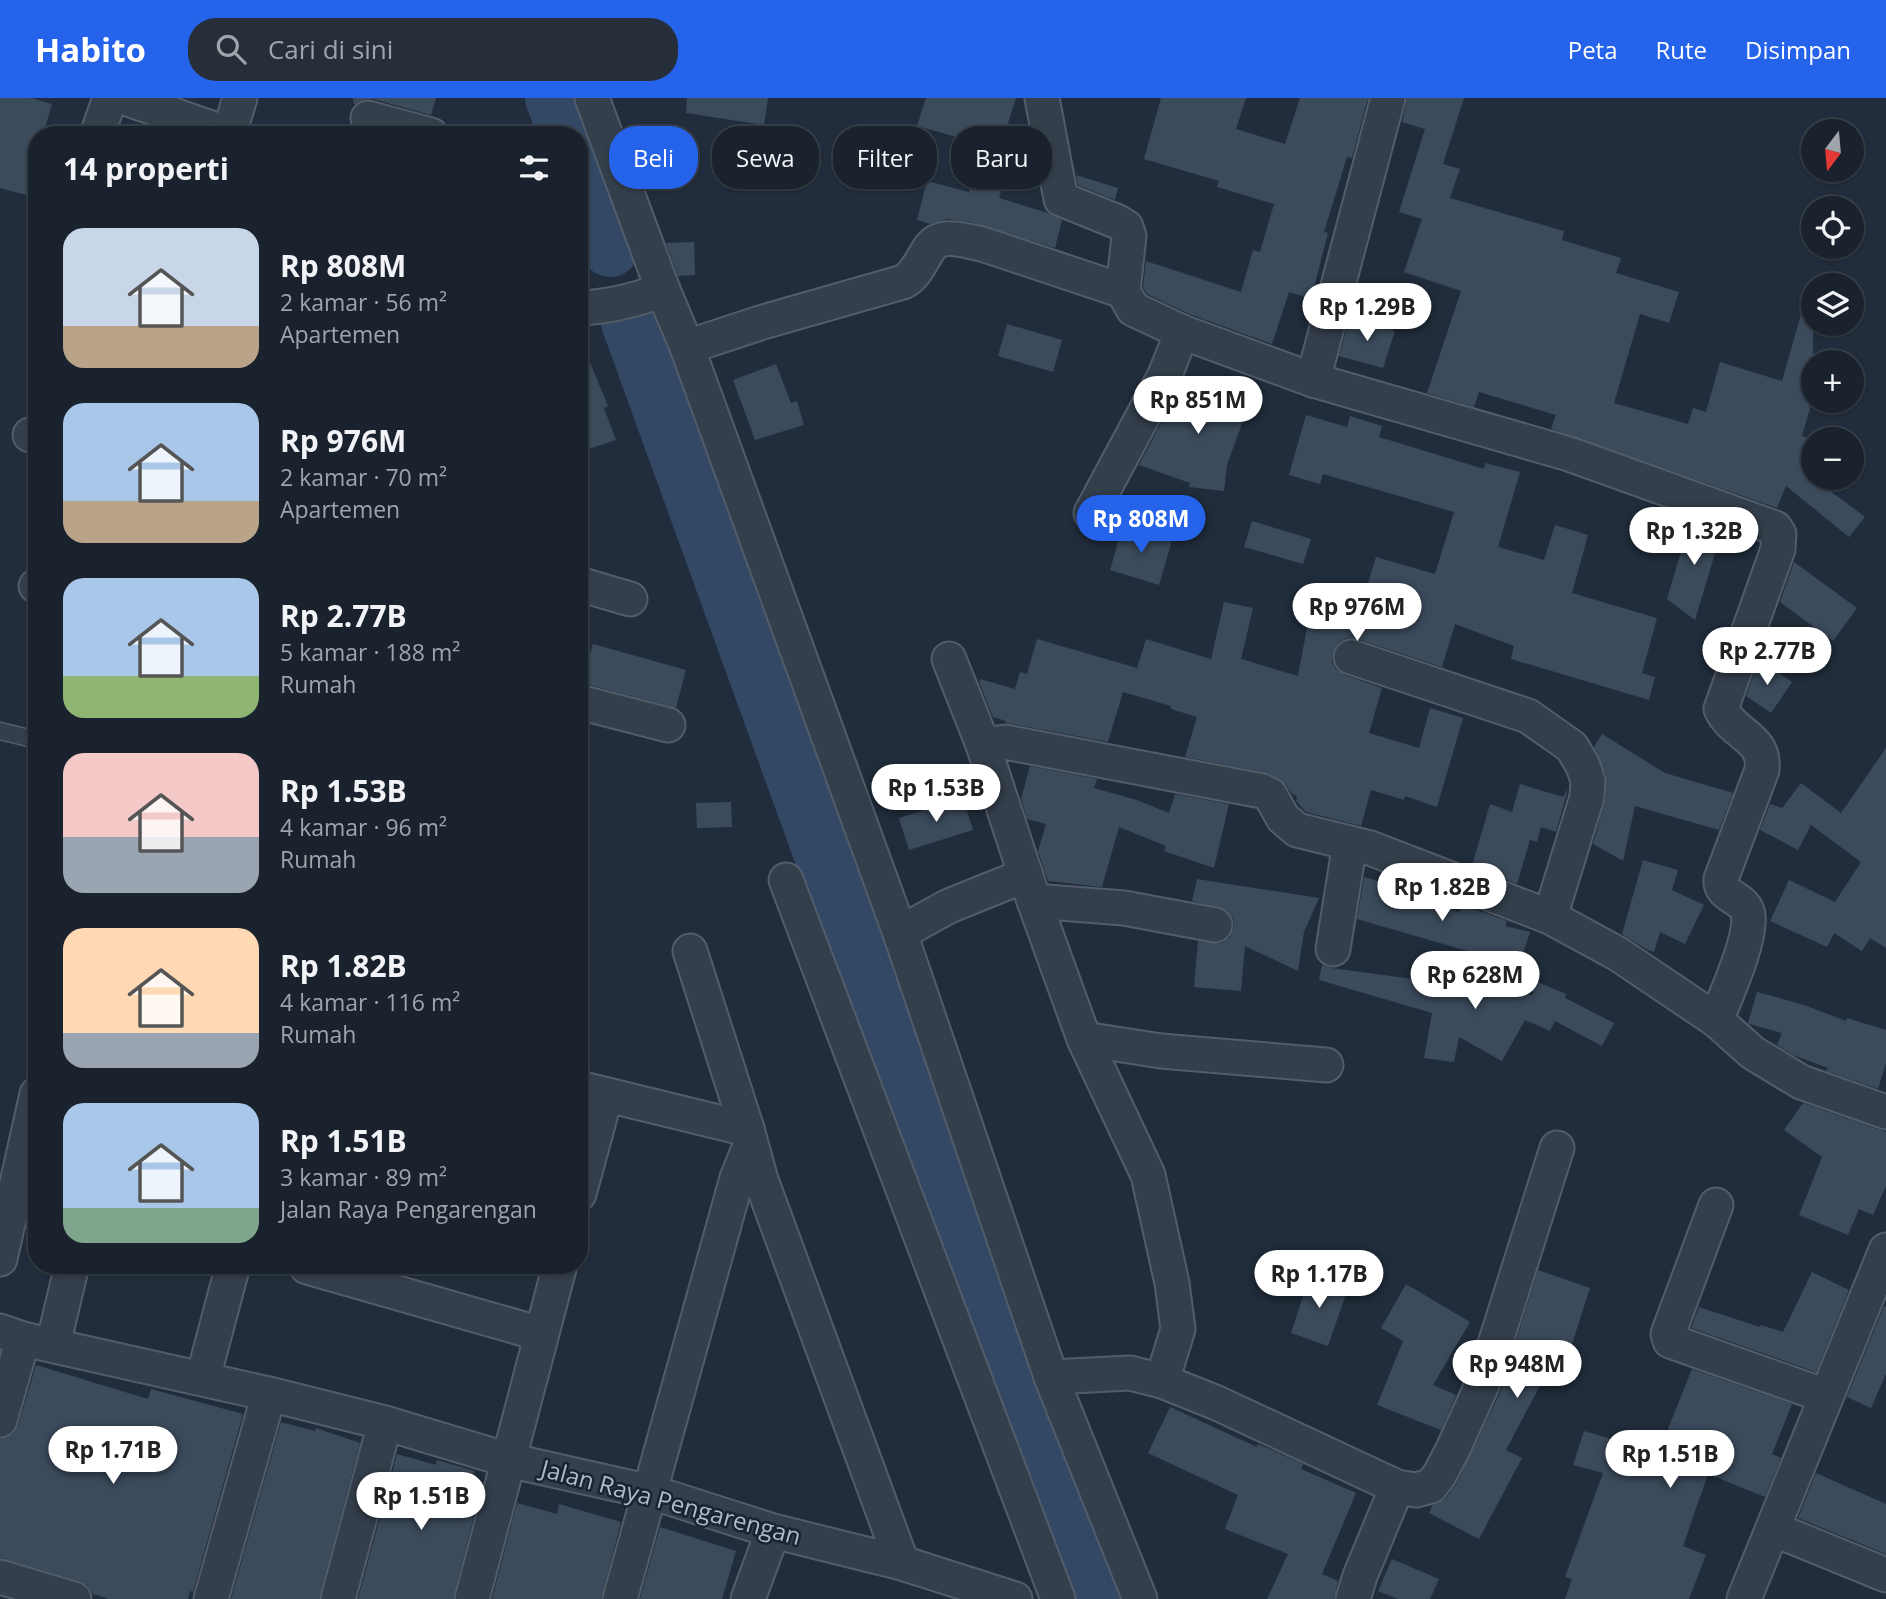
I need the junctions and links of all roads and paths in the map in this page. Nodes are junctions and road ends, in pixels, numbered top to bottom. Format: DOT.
graph roads {
  1 [pos="110,98"];
  2 [pos="125,98"];
  3 [pos="240,98"];
  4 [pos="592,98"];
  5 [pos="1042,98"];
  6 [pos="1388,98"];
  7 [pos="369,117"];
  8 [pos="100,126"];
  9 [pos="207,126"];
  10 [pos="232,126"];
  11 [pos="400,126"];
  12 [pos="1124,291"];
  13 [pos="652,294"];
  14 [pos="591,307"];
  15 [pos="1182,332"];
  16 [pos="687,347"];
  17 [pos="1313,380"];
  18 [pos="1091,513"];
  19 [pos="588,587"];
  20 [pos="630,599"];
  21 [pos="1351,656"];
  22 [pos="949,659"];
  23 [pos="588,704"];
  24 [pos="667,725"];
  25 [pos="0,731"];
  26 [pos="28,738"];
  27 [pos="983,745"];
  28 [pos="1350,843"];
  29 [pos="786,880"];
  30 [pos="1030,888"];
  31 [pos="1550,917"];
  32 [pos="1215,925"];
  33 [pos="900,933"];
  34 [pos="1333,949"];
  35 [pos="690,951"];
  36 [pos="1716,1020"];
  37 [pos="1084,1039"];
  38 [pos="1326,1065"];
  39 [pos="592,1091"];
  40 [pos="1886,1112"];
  41 [pos="588,1123"];
  42 [pos="28,1134"];
  43 [pos="748,1137"];
  44 [pos="1557,1148"];
  45 [pos="1716,1205"];
  46 [pos="1886,1250"];
  47 [pos="0,1259"];
  48 [pos="66,1274"];
  49 [pos="231,1274"];
  50 [pos="331,1274"];
  51 [pos="558,1274"];
  52 [pos="541,1334"];
  53 [pos="25,1338"];
  54 [pos="1051,1377"];
  55 [pos="203,1378"];
  56 [pos="1162,1381"];
  57 [pos="269,1394"];
  58 [pos="1826,1396"];
  59 [pos="0,1420"];
  60 [pos="385,1423"];
  61 [pos="508,1460"];
  62 [pos="1397,1487"];
  63 [pos="651,1492"];
  64 [pos="1773,1530"];
  65 [pos="773,1531"];
  66 [pos="902,1563"];
  67 [pos="1886,1575"];
  68 [pos="0,1577"];
  69 [pos="74,1599"];
  70 [pos="211,1599"];
  71 [pos="338,1599"];
  72 [pos="472,1599"];
  73 [pos="620,1599"];
  74 [pos="748,1599"];
  75 [pos="1015,1599"];
  76 [pos="1058,1599"];
  77 [pos="1140,1599"];
  78 [pos="1353,1599"];
  79 [pos="1744,1599"];
  1 -- 8 [label="street"];
  2 -- 9 [label="street"];
  3 -- 10 [label="street"];
  4 -- 13 [label="street"];
  5 -- 12 [label="street"];
  6 -- 17 [label="street"];
  7 -- 11 [label="street"];
  12 -- 15 [label="street"];
  12 -- 16 [label="street"];
  13 -- 14 [label="street"];
  13 -- 16 [label="street"];
  15 -- 17 [label="street"];
  15 -- 18 [label="street"];
  16 -- 33 [label="street"];
  17 -- 36 [label="street"];
  19 -- 20 [label="street"];
  21 -- 31 [label="street"];
  22 -- 27 [label="street"];
  23 -- 24 [label="street"];
  25 -- 26 [label="lane"];
  27 -- 28 [label="street"];
  27 -- 30 [label="street"];
  28 -- 31 [label="street"];
  28 -- 34 [label="street"];
  29 -- 76 [label="street"];
  30 -- 32 [label="street"];
  30 -- 33 [label="street"];
  30 -- 37 [label="street"];
  31 -- 36 [label="street"];
  33 -- 54 [label="street"];
  35 -- 43 [label="street"];
  36 -- 40 [label="street"];
  37 -- 38 [label="street"];
  37 -- 56 [label="street"];
  39 -- 41 [label="street"];
  39 -- 43 [label="street"];
  42 -- 47 [label="street"];
  43 -- 63 [label="street"];
  43 -- 66 [label="street"];
  44 -- 62 [label="street"];
  45 -- 58 [label="street"];
  46 -- 58 [label="street"];
  48 -- 53 [label="street"];
  49 -- 55 [label="street"];
  50 -- 52 [label="street"];
  51 -- 52 [label="street"];
  52 -- 61 [label="street"];
  53 -- 55 [label="street, Jalan Raya Pengarengan"];
  53 -- 59 [label="street"];
  54 -- 56 [label="street"];
  54 -- 77 [label="street"];
  55 -- 57 [label="street, Jalan Raya Pengarengan"];
  56 -- 62 [label="street"];
  57 -- 60 [label="street, Jalan Raya Pengarengan"];
  57 -- 70 [label="street"];
  58 -- 64 [label="street"];
  60 -- 61 [label="street, Jalan Raya Pengarengan"];
  60 -- 71 [label="street"];
  61 -- 63 [label="street, Jalan Raya Pengarengan"];
  61 -- 72 [label="street"];
  62 -- 78 [label="street"];
  63 -- 65 [label="street, Jalan Raya Pengarengan"];
  63 -- 73 [label="street"];
  64 -- 67 [label="street"];
  64 -- 79 [label="street"];
  65 -- 66 [label="street, Jalan Raya Pengarengan"];
  65 -- 74 [label="street"];
  66 -- 75 [label="street, Jalan Raya Pengarengan"];
  68 -- 69 [label="street"];
}
